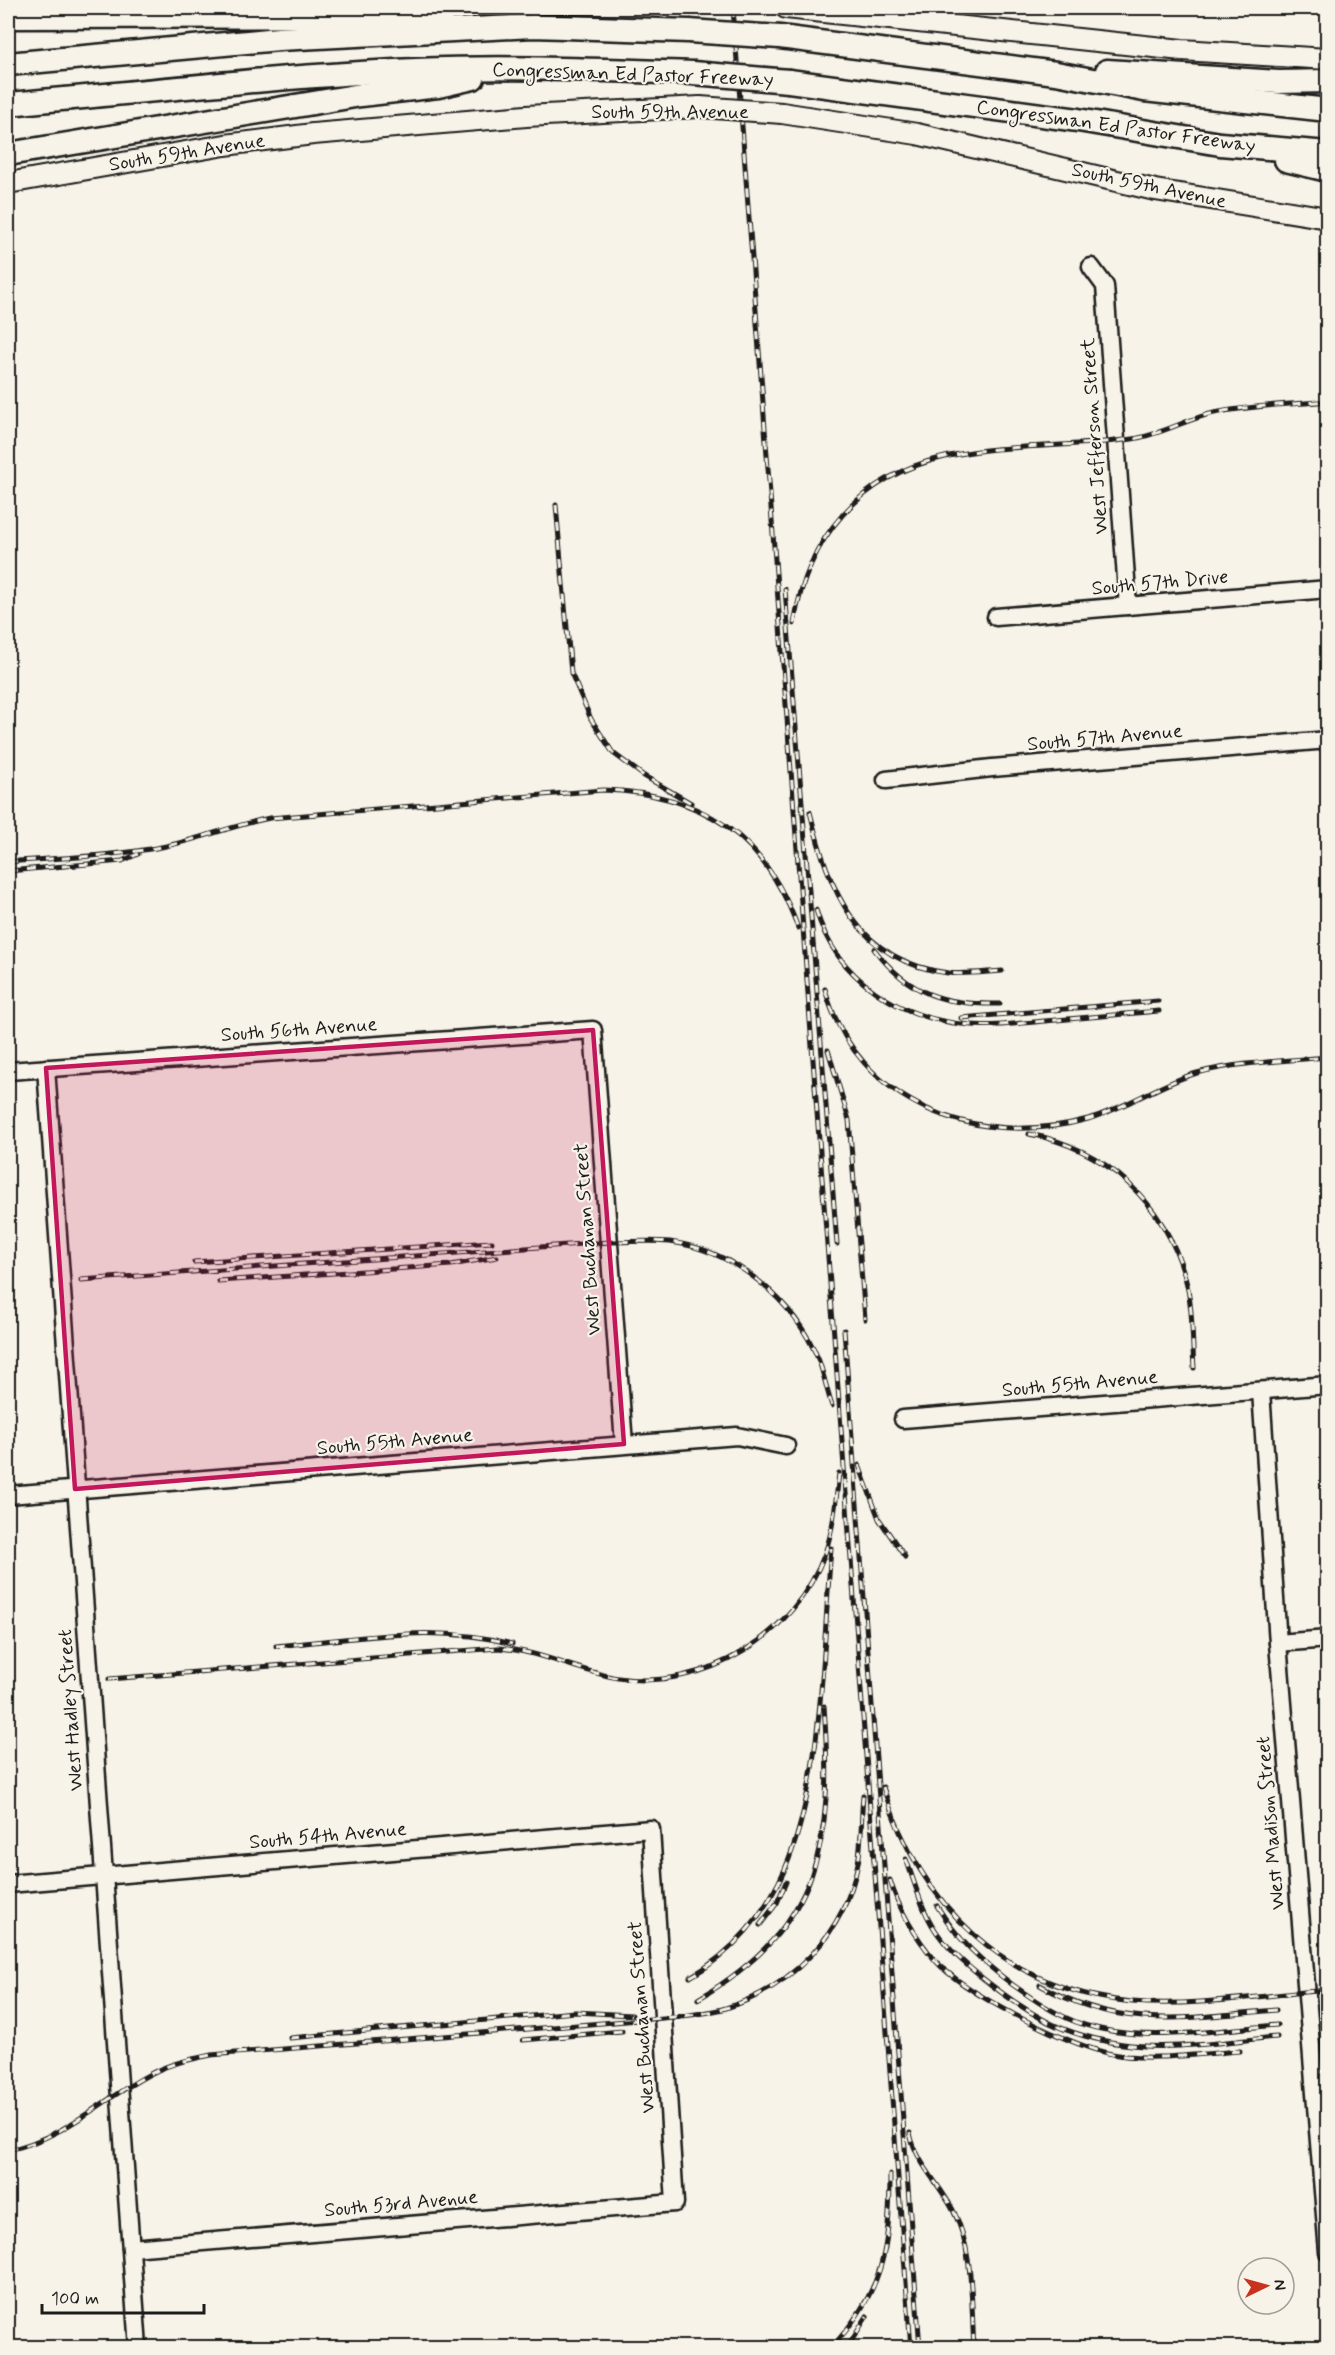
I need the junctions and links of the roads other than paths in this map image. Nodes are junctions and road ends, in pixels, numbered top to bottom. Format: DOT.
graph roads {
  1 [pos="786,8"];
  2 [pos="8,17"];
  3 [pos="533,26"];
  4 [pos="1328,59"];
  5 [pos="8,63"];
  6 [pos="518,67"];
  7 [pos="1056,73"];
  8 [pos="1328,81"];
  9 [pos="8,104"];
  10 [pos="1328,110"];
  11 [pos="1220,144"];
  12 [pos="1328,153"];
  13 [pos="8,154"];
  14 [pos="1328,170"];
  15 [pos="8,183"];
  16 [pos="1328,218"];
  17 [pos="1091,267"];
  18 [pos="1328,590"];
  19 [pos="1128,606"];
  20 [pos="996,617"];
  21 [pos="1328,740"];
  22 [pos="886,780"];
  23 [pos="593,1030"];
  24 [pos="46,1068"];
  25 [pos="8,1071"];
  26 [pos="1328,1385"];
  27 [pos="1261,1391"];
  28 [pos="903,1419"];
  29 [pos="624,1444"];
  30 [pos="786,1446"];
  31 [pos="75,1489"];
  32 [pos="8,1495"];
  33 [pos="1328,1639"];
  34 [pos="1278,1643"];
  35 [pos="651,1829"];
  36 [pos="104,1877"];
  37 [pos="8,1884"];
  38 [pos="675,2203"];
  39 [pos="131,2248"];
  40 [pos="1328,2252"];
  41 [pos="138,2348"];
  1 -- 4 [label="main road"];
  2 -- 3 [label="highway"];
  3 -- 5 [label="highway, Congressman Ed Pastor Freeway"];
  3 -- 7 [label="highway, Congressman Ed Pastor Freeway, bridge"];
  6 -- 9 [label="highway, Congressman Ed Pastor Freeway"];
  6 -- 11 [label="highway, Congressman Ed Pastor Freeway, bridge"];
  6 -- 13 [label="highway"];
  7 -- 8 [label="highway"];
  7 -- 10 [label="highway, Congressman Ed Pastor Freeway"];
  11 -- 12 [label="highway, Congressman Ed Pastor Freeway"];
  11 -- 14 [label="highway"];
  15 -- 16 [label="main road, South 59th Avenue, bridge"];
  17 -- 19 [label="street, West Jefferson Street"];
  18 -- 19 [label="street, South 57th Drive"];
  19 -- 20 [label="street, South 57th Drive"];
  21 -- 22 [label="street, South 57th Avenue"];
  23 -- 24 [label="street, South 56th Avenue"];
  23 -- 29 [label="street, West Buchanan Street"];
  24 -- 25 [label="street, South 56th Avenue"];
  24 -- 31 [label="street, West Hadley Street"];
  26 -- 27 [label="street, South 55th Avenue"];
  27 -- 28 [label="street, South 55th Avenue"];
  27 -- 34 [label="street, West Madison Street"];
  29 -- 30 [label="street, South 55th Avenue"];
  29 -- 31 [label="street, South 55th Avenue"];
  31 -- 32 [label="street, South 55th Avenue"];
  31 -- 36 [label="street, West Hadley Street"];
  33 -- 34 [label="street"];
  34 -- 40 [label="street, West Madison Street"];
  35 -- 36 [label="street, South 54th Avenue"];
  35 -- 38 [label="street, West Buchanan Street"];
  36 -- 37 [label="street, South 54th Avenue"];
  36 -- 39 [label="street, West Hadley Street"];
  38 -- 39 [label="street, South 53rd Avenue"];
  39 -- 41 [label="street, West Hadley Street"];
}
